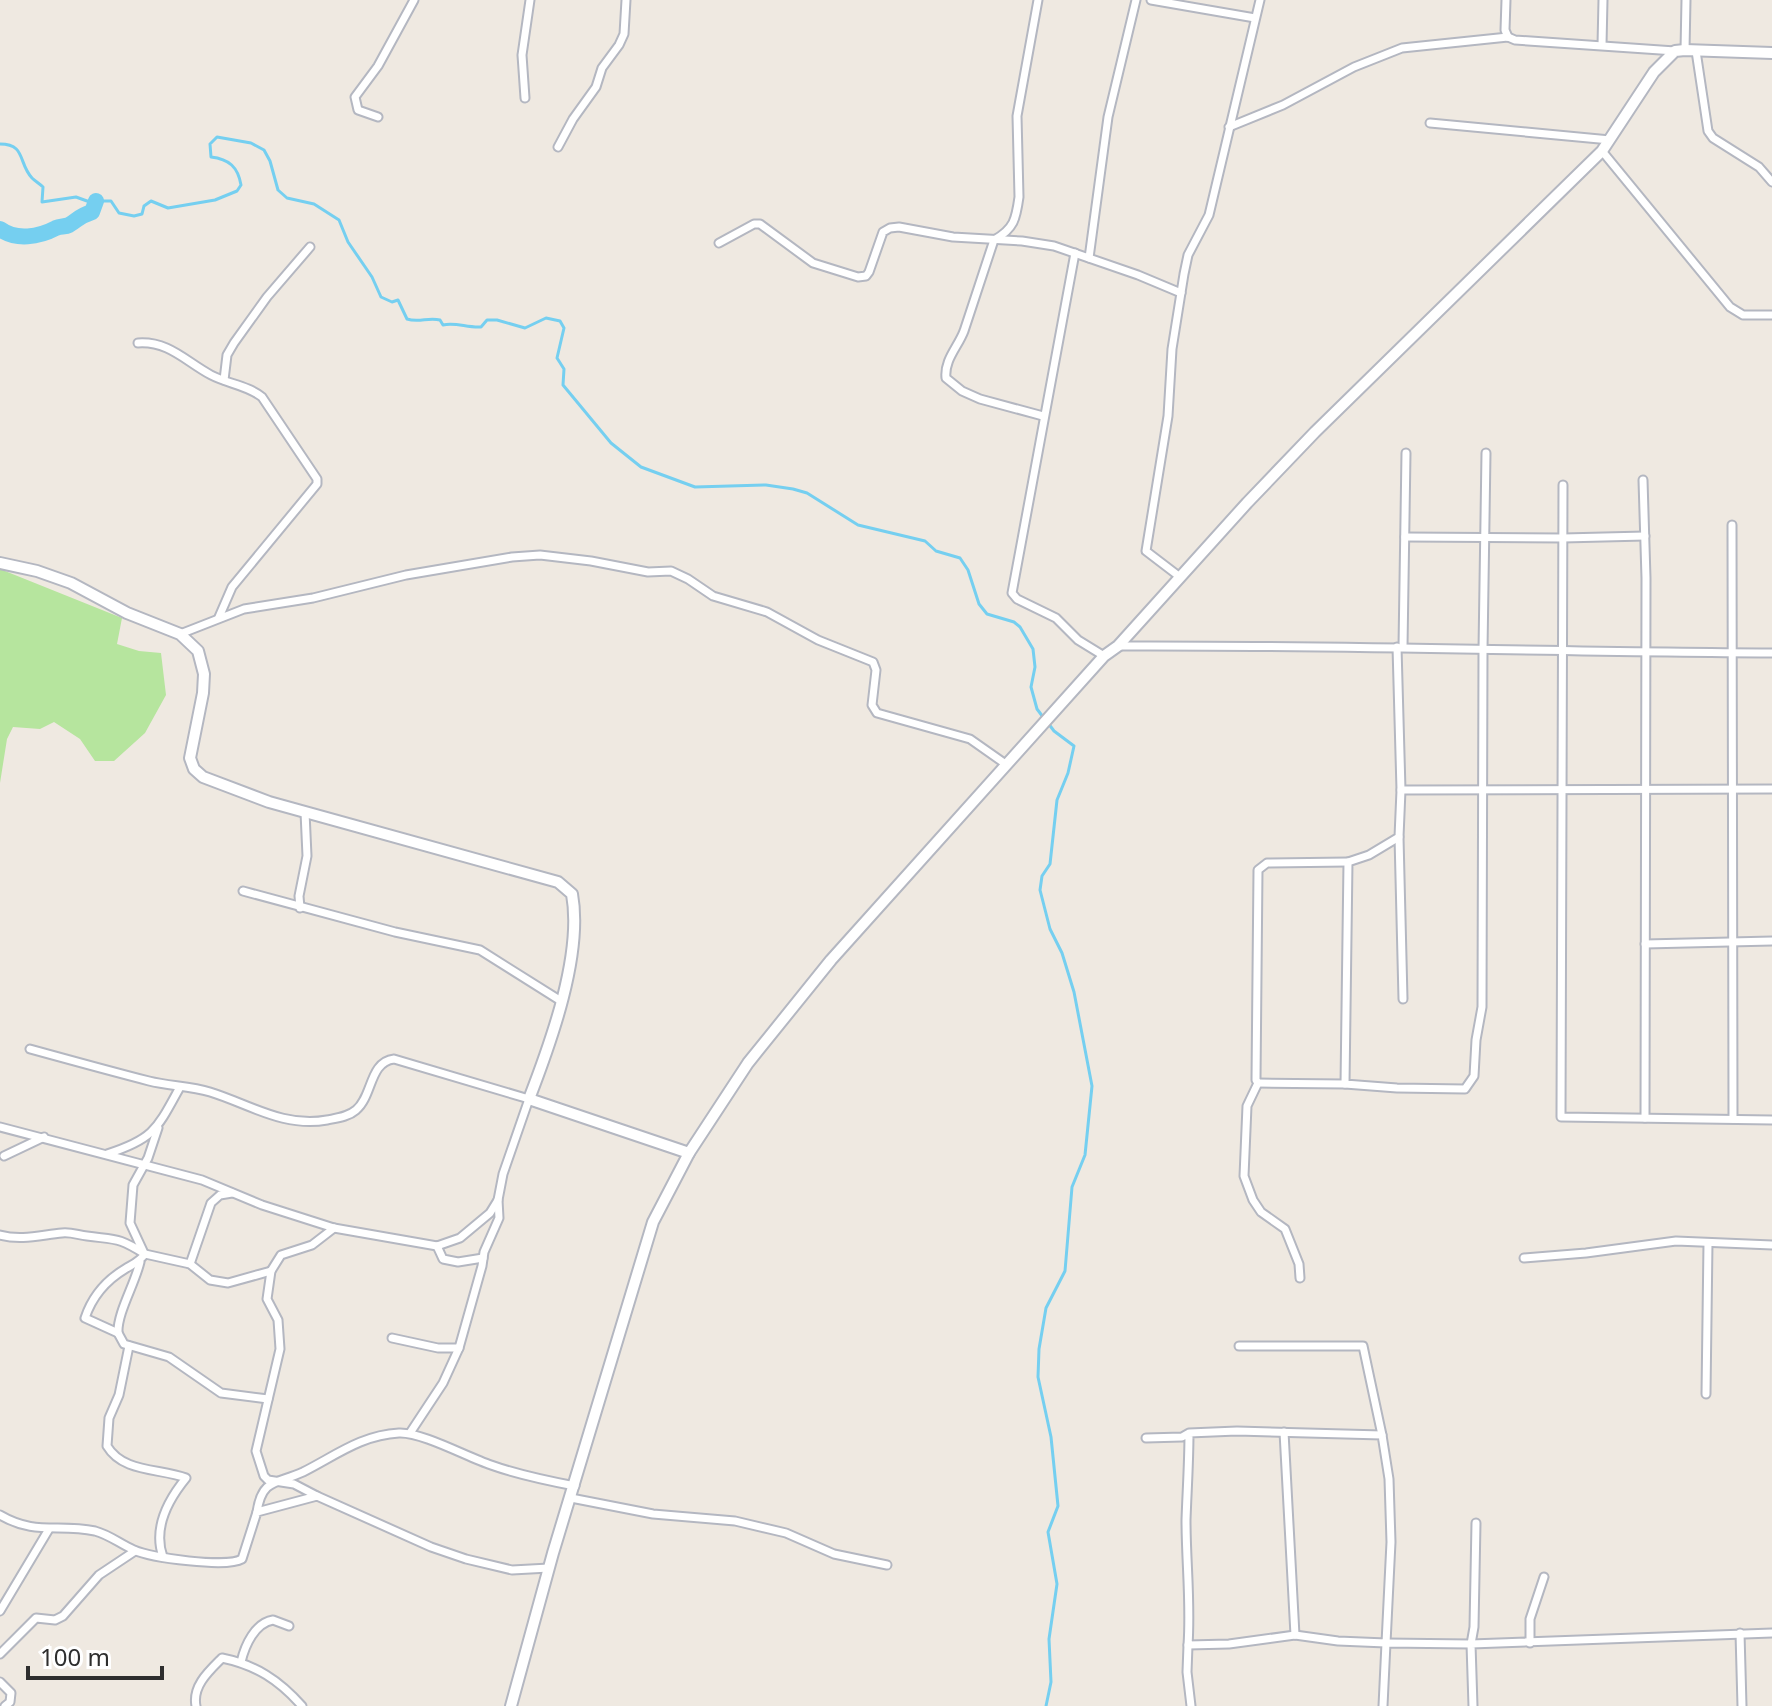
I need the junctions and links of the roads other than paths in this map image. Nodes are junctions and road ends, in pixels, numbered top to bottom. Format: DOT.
graph roads {
  1 [pos="414,0"];
  2 [pos="530,0"];
  3 [pos="626,0"];
  4 [pos="1038,0"];
  5 [pos="1136,0"];
  6 [pos="1151,0"];
  7 [pos="1260,0"];
  8 [pos="1506,0"];
  9 [pos="1603,0"];
  10 [pos="1686,0"];
  11 [pos="1255,18"];
  12 [pos="1508,37"];
  13 [pos="1602,45"];
  14 [pos="1685,51"];
  15 [pos="1772,53"];
  16 [pos="525,98"];
  17 [pos="378,117"];
  18 [pos="1430,123"];
  19 [pos="1229,127"];
  20 [pos="1610,140"];
  21 [pos="558,147"];
  22 [pos="1602,151"];
  23 [pos="1772,182"];
  24 [pos="994,240"];
  25 [pos="719,243"];
  26 [pos="310,247"];
  27 [pos="1075,253"];
  28 [pos="1089,258"];
  29 [pos="1181,293"];
  30 [pos="1772,315"];
  31 [pos="138,343"];
  32 [pos="224,380"];
  33 [pos="1043,416"];
  34 [pos="1406,453"];
  35 [pos="1486,453"];
  36 [pos="1643,480"];
  37 [pos="1563,485"];
  38 [pos="1732,525"];
  39 [pos="1645,536"];
  40 [pos="1405,537"];
  41 [pos="1563,538"];
  42 [pos="1485,539"];
  43 [pos="0,563"];
  44 [pos="1180,577"];
  45 [pos="219,617"];
  46 [pos="180,634"];
  47 [pos="1118,646"];
  48 [pos="1400,647"];
  49 [pos="1483,650"];
  50 [pos="1563,651"];
  51 [pos="1646,652"];
  52 [pos="1732,653"];
  53 [pos="1772,653"];
  54 [pos="1104,656"];
  55 [pos="1007,765"];
  56 [pos="1562,788"];
  57 [pos="1484,789"];
  58 [pos="1772,789"];
  59 [pos="1401,790"];
  60 [pos="1646,790"];
  61 [pos="1734,791"];
  62 [pos="305,812"];
  63 [pos="1399,837"];
  64 [pos="1348,862"];
  65 [pos="243,891"];
  66 [pos="300,908"];
  67 [pos="1734,940"];
  68 [pos="1772,941"];
  69 [pos="1645,944"];
  70 [pos="1403,999"];
  71 [pos="561,1001"];
  72 [pos="30,1049"];
  73 [pos="1258,1083"];
  74 [pos="1345,1084"];
  75 [pos="180,1087"];
  76 [pos="529,1099"];
  77 [pos="1645,1118"];
  78 [pos="1733,1119"];
  79 [pos="1772,1120"];
  80 [pos="0,1127"];
  81 [pos="158,1128"];
  82 [pos="44,1137"];
  83 [pos="689,1153"];
  84 [pos="104,1155"];
  85 [pos="4,1156"];
  86 [pos="144,1166"];
  87 [pos="235,1192"];
  88 [pos="498,1200"];
  89 [pos="482,1222"];
  90 [pos="334,1228"];
  91 [pos="495,1229"];
  92 [pos="0,1235"];
  93 [pos="1708,1243"];
  94 [pos="1772,1245"];
  95 [pos="437,1246"];
  96 [pos="144,1254"];
  97 [pos="483,1258"];
  98 [pos="1524,1258"];
  99 [pos="140,1262"];
  100 [pos="190,1264"];
  101 [pos="271,1271"];
  102 [pos="1300,1278"];
  103 [pos="118,1333"];
  104 [pos="392,1338"];
  105 [pos="129,1346"];
  106 [pos="1239,1346"];
  107 [pos="459,1348"];
  108 [pos="1706,1394"];
  109 [pos="268,1399"];
  110 [pos="1284,1432"];
  111 [pos="410,1433"];
  112 [pos="1189,1433"];
  113 [pos="1382,1435"];
  114 [pos="1146,1438"];
  115 [pos="279,1481"];
  116 [pos="294,1484"];
  117 [pos="575,1486"];
  118 [pos="317,1496"];
  119 [pos="571,1498"];
  120 [pos="293,1504"];
  121 [pos="257,1512"];
  122 [pos="0,1515"];
  123 [pos="1476,1523"];
  124 [pos="49,1529"];
  125 [pos="135,1551"];
  126 [pos="163,1557"];
  127 [pos="887,1565"];
  128 [pos="549,1568"];
  129 [pos="1544,1577"];
  130 [pos="0,1611"];
  131 [pos="289,1626"];
  132 [pos="1740,1633"];
  133 [pos="1772,1633"];
  134 [pos="1295,1635"];
  135 [pos="1386,1643"];
  136 [pos="1530,1643"];
  137 [pos="1471,1644"];
  138 [pos="1188,1645"];
  139 [pos="0,1654"];
  140 [pos="241,1662"];
  141 [pos="0,1682"];
  142 [pos="5,1706"];
  143 [pos="196,1706"];
  144 [pos="302,1706"];
  145 [pos="511,1706"];
  146 [pos="1191,1706"];
  147 [pos="1383,1706"];
  148 [pos="1473,1706"];
  149 [pos="1742,1706"];
  1 -- 17 [label="street"];
  2 -- 16 [label="street"];
  3 -- 21 [label="street"];
  4 -- 24 [label="street"];
  5 -- 28 [label="street"];
  6 -- 11 [label="street"];
  7 -- 11 [label="street"];
  8 -- 12 [label="street"];
  9 -- 13 [label="street"];
  10 -- 14 [label="street"];
  11 -- 19 [label="street"];
  12 -- 13 [label="street"];
  12 -- 19 [label="street"];
  13 -- 14 [label="street"];
  14 -- 15 [label="street"];
  14 -- 20 [label="street"];
  14 -- 23 [label="street"];
  18 -- 20 [label="street"];
  19 -- 29 [label="street"];
  20 -- 22 [label="street"];
  22 -- 30 [label="street"];
  22 -- 44 [label="street"];
  24 -- 25 [label="street"];
  24 -- 27 [label="street"];
  24 -- 33 [label="street"];
  26 -- 32 [label="street"];
  27 -- 28 [label="street"];
  27 -- 33 [label="street"];
  28 -- 29 [label="street"];
  29 -- 44 [label="street"];
  31 -- 32 [label="street"];
  32 -- 45 [label="street"];
  33 -- 54 [label="street"];
  34 -- 40 [label="street"];
  35 -- 42 [label="street"];
  36 -- 39 [label="street"];
  37 -- 41 [label="street"];
  38 -- 52 [label="street"];
  39 -- 41 [label="street"];
  39 -- 51 [label="street"];
  40 -- 42 [label="street"];
  40 -- 48 [label="street"];
  41 -- 42 [label="street"];
  41 -- 50 [label="street"];
  42 -- 49 [label="street"];
  43 -- 46 [label="street"];
  44 -- 47 [label="street"];
  45 -- 46 [label="street"];
  45 -- 55 [label="street"];
  46 -- 62 [label="street"];
  47 -- 48 [label="street"];
  47 -- 54 [label="street"];
  48 -- 49 [label="street"];
  48 -- 59 [label="street"];
  49 -- 50 [label="street"];
  49 -- 57 [label="street"];
  50 -- 51 [label="street"];
  50 -- 56 [label="street"];
  51 -- 52 [label="street"];
  51 -- 60 [label="street"];
  52 -- 53 [label="street"];
  52 -- 61 [label="street"];
  54 -- 55 [label="street"];
  55 -- 83 [label="street"];
  56 -- 57 [label="street"];
  56 -- 60 [label="street"];
  56 -- 77 [label="street"];
  57 -- 59 [label="street"];
  57 -- 74 [label="street"];
  58 -- 61 [label="street"];
  59 -- 63 [label="street"];
  60 -- 61 [label="street"];
  60 -- 69 [label="street"];
  61 -- 67 [label="street"];
  62 -- 66 [label="street"];
  62 -- 71 [label="street"];
  63 -- 64 [label="street"];
  63 -- 70 [label="street"];
  64 -- 73 [label="street"];
  64 -- 74 [label="street"];
  65 -- 66 [label="street"];
  66 -- 71 [label="street"];
  67 -- 68 [label="street"];
  67 -- 69 [label="street"];
  67 -- 78 [label="street"];
  69 -- 77 [label="street"];
  71 -- 76 [label="street"];
  72 -- 75 [label="street"];
  73 -- 74 [label="street"];
  73 -- 102 [label="street"];
  75 -- 76 [label="street"];
  75 -- 81 [label="street"];
  76 -- 83 [label="street"];
  76 -- 88 [label="street"];
  77 -- 78 [label="street"];
  78 -- 79 [label="street"];
  80 -- 82 [label="street"];
  81 -- 84 [label="street"];
  81 -- 86 [label="street"];
  82 -- 84 [label="street"];
  82 -- 85 [label="street"];
  83 -- 117 [label="street"];
  84 -- 86 [label="street"];
  86 -- 87 [label="street"];
  86 -- 96 [label="street"];
  87 -- 90 [label="street"];
  87 -- 100 [label="street"];
  88 -- 89 [label="street"];
  88 -- 91 [label="street"];
  89 -- 91 [label="street"];
  89 -- 95 [label="street"];
  90 -- 95 [label="street"];
  90 -- 101 [label="street"];
  91 -- 97 [label="street"];
  92 -- 96 [label="street"];
  93 -- 94 [label="street"];
  93 -- 98 [label="street"];
  93 -- 108 [label="street"];
  95 -- 97 [label="street"];
  96 -- 99 [label="street"];
  96 -- 100 [label="street"];
  97 -- 107 [label="street"];
  99 -- 103 [label="street"];
  99 -- 103 [label="street"];
  100 -- 101 [label="street"];
  101 -- 109 [label="street"];
  103 -- 105 [label="street"];
  104 -- 107 [label="street"];
  105 -- 109 [label="street"];
  105 -- 126 [label="street"];
  106 -- 113 [label="street"];
  107 -- 111 [label="street"];
  109 -- 115 [label="street"];
  110 -- 112 [label="street"];
  110 -- 113 [label="street"];
  110 -- 134 [label="street"];
  111 -- 115 [label="street"];
  111 -- 117 [label="street"];
  112 -- 114 [label="street"];
  112 -- 138 [label="street"];
  113 -- 135 [label="street"];
  115 -- 116 [label="street"];
  115 -- 121 [label="street"];
  116 -- 118 [label="street"];
  116 -- 120 [label="street"];
  117 -- 119 [label="street"];
  118 -- 120 [label="street"];
  118 -- 128 [label="street"];
  119 -- 127 [label="street"];
  119 -- 128 [label="street"];
  120 -- 121 [label="street"];
  121 -- 126 [label="street"];
  122 -- 124 [label="street"];
  123 -- 137 [label="street"];
  124 -- 125 [label="street"];
  124 -- 130 [label="street"];
  125 -- 126 [label="street"];
  125 -- 139 [label="street"];
  128 -- 145 [label="street"];
  129 -- 136 [label="street"];
  131 -- 140 [label="street"];
  132 -- 133 [label="street"];
  132 -- 136 [label="street"];
  132 -- 149 [label="street"];
  134 -- 135 [label="street"];
  134 -- 138 [label="street"];
  135 -- 137 [label="street"];
  135 -- 147 [label="street"];
  136 -- 137 [label="street"];
  137 -- 148 [label="street"];
  138 -- 146 [label="street"];
  140 -- 143 [label="street"];
  140 -- 144 [label="street"];
  141 -- 142 [label="street"];
}
